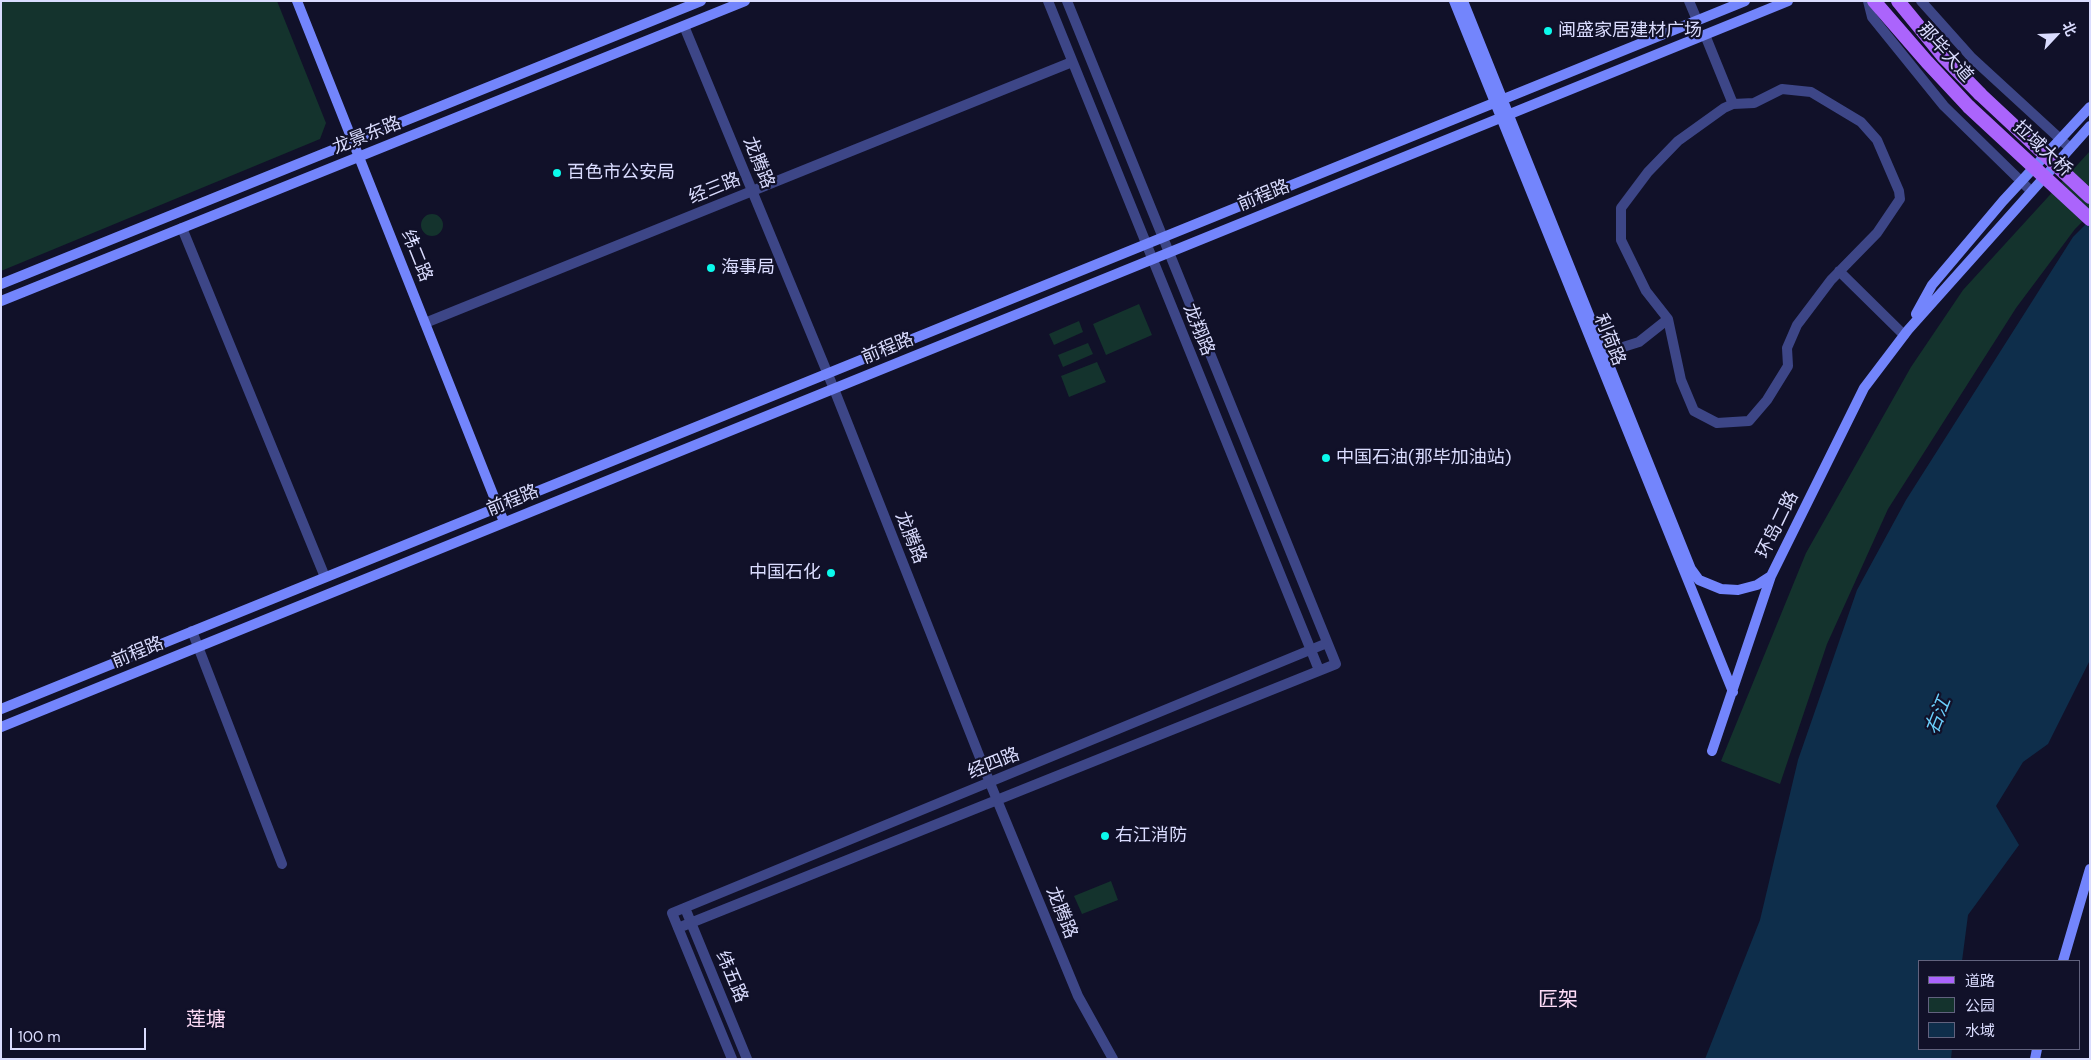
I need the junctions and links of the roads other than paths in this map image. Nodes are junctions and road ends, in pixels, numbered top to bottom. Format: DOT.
graph roads {
  1 [pos="297,1"];
  2 [pos="701,1"];
  3 [pos="745,1"];
  4 [pos="1048,1"];
  5 [pos="1068,1"];
  6 [pos="1454,1"];
  7 [pos="1464,1"];
  8 [pos="1689,1"];
  9 [pos="1744,1"];
  10 [pos="1788,1"];
  11 [pos="1868,1"];
  12 [pos="1874,1"];
  13 [pos="1898,1"];
  14 [pos="1921,1"];
  15 [pos="1697,20"];
  16 [pos="684,26"];
  17 [pos="1706,35"];
  18 [pos="1072,62"];
  19 [pos="1980,94"];
  20 [pos="1499,101"];
  21 [pos="1733,104"];
  22 [pos="1969,107"];
  23 [pos="2090,107"];
  24 [pos="1505,116"];
  25 [pos="2090,126"];
  26 [pos="2060,139"];
  27 [pos="353,142"];
  28 [pos="2070,148"];
  29 [pos="359,157"];
  30 [pos="2021,181"];
  31 [pos="752,191"];
  32 [pos="2031,191"];
  33 [pos="2090,198"];
  34 [pos="2090,219"];
  35 [pos="182,228"];
  36 [pos="1163,237"];
  37 [pos="1146,244"];
  38 [pos="1169,252"];
  39 [pos="1152,259"];
  40 [pos="1839,271"];
  41 [pos="1,284"];
  42 [pos="1,301"];
  43 [pos="1668,319"];
  44 [pos="425,323"];
  45 [pos="1906,332"];
  46 [pos="1604,353"];
  47 [pos="828,373"];
  48 [pos="834,388"];
  49 [pos="498,507"];
  50 [pos="504,522"];
  51 [pos="1772,576"];
  52 [pos="325,577"];
  53 [pos="192,631"];
  54 [pos="1327,643"];
  55 [pos="198,646"];
  56 [pos="1310,651"];
  57 [pos="1336,664"];
  58 [pos="1319,670"];
  59 [pos="1733,692"];
  60 [pos="1,709"];
  61 [pos="1,726"];
  62 [pos="1712,751"];
  63 [pos="990,783"];
  64 [pos="997,800"];
  65 [pos="282,864"];
  66 [pos="2090,869"];
  67 [pos="685,908"];
  68 [pos="672,913"];
  69 [pos="690,922"];
  70 [pos="678,928"];
  71 [pos="2063,960"];
  72 [pos="732,1059"];
  73 [pos="747,1059"];
  74 [pos="1113,1059"];
  1 -- 27 [label="main road, 纬二路"];
  2 -- 27 [label="main road, 龙景东路"];
  3 -- 16 [label="main road, 龙景东路"];
  4 -- 18 [label="street, 龙翔路"];
  5 -- 36 [label="street, 龙翔路"];
  6 -- 20 [label="main road, 利荷路"];
  7 -- 20 [label="main road, 利荷路"];
  8 -- 15 [label="street"];
  9 -- 15 [label="main road, 前程路"];
  10 -- 17 [label="main road, 前程路"];
  11 -- 30 [label="street"];
  12 -- 22 [label="main road, 那毕大道"];
  13 -- 19 [label="main road, 那毕大道"];
  14 -- 26 [label="street"];
  15 -- 20 [label="main road, 前程路"];
  16 -- 29 [label="main road, 龙景东路"];
  16 -- 31 [label="street, 龙腾路"];
  17 -- 21 [label="street"];
  17 -- 24 [label="main road, 前程路"];
  18 -- 31 [label="street, 经三路"];
  18 -- 37 [label="street, 龙翔路"];
  19 -- 33 [label="main road, 拉域大桥, bridge"];
  20 -- 24 [label="main road, 利荷路"];
  20 -- 36 [label="main road, 前程路"];
  21 -- 40 [label="street"];
  21 -- 43 [label="street"];
  22 -- 34 [label="main road, 拉域大桥, bridge"];
  23 -- 26 [label="main road, 环岛二路"];
  24 -- 38 [label="main road, 前程路"];
  24 -- 46 [label="main road, 利荷路"];
  24 -- 59 [label="main road, 利荷路"];
  25 -- 28 [label="main road, 环岛二路"];
  26 -- 28 [label="street"];
  26 -- 30 [label="main road, 环岛二路"];
  27 -- 29 [label="main road, 纬二路"];
  27 -- 41 [label="main road, 龙景东路"];
  28 -- 32 [label="main road, 环岛二路"];
  29 -- 35 [label="main road, 龙景东路"];
  29 -- 44 [label="main road, 纬二路"];
  30 -- 32 [label="street"];
  30 -- 45 [label="main road, 环岛二路"];
  31 -- 44 [label="street, 经三路"];
  31 -- 47 [label="street, 龙腾路"];
  32 -- 45 [label="main road, 环岛二路"];
  35 -- 42 [label="main road, 龙景东路"];
  35 -- 52 [label="street"];
  36 -- 37 [label="main road, 前程路"];
  36 -- 38 [label="street, 龙翔路"];
  37 -- 39 [label="street, 龙翔路"];
  37 -- 47 [label="main road, 前程路"];
  38 -- 39 [label="main road, 前程路"];
  38 -- 54 [label="street, 龙翔路"];
  39 -- 48 [label="main road, 前程路"];
  39 -- 56 [label="street, 龙翔路"];
  40 -- 43 [label="street"];
  40 -- 45 [label="street"];
  43 -- 46 [label="street"];
  44 -- 49 [label="main road, 纬二路"];
  45 -- 51 [label="main road, 环岛二路"];
  46 -- 51 [label="main road, 利荷路"];
  47 -- 48 [label="street, 龙腾路"];
  47 -- 49 [label="main road, 前程路"];
  48 -- 50 [label="main road, 前程路"];
  48 -- 63 [label="street, 龙腾路"];
  49 -- 50 [label="main road, 纬二路"];
  49 -- 52 [label="main road, 前程路"];
  50 -- 55 [label="main road, 前程路"];
  51 -- 59 [label="main road, 环岛二路"];
  52 -- 53 [label="main road, 前程路"];
  53 -- 55 [label="street"];
  53 -- 60 [label="main road, 前程路"];
  54 -- 56 [label="street, 经四路"];
  54 -- 57 [label="street, 龙翔路"];
  55 -- 61 [label="main road, 前程路"];
  55 -- 65 [label="street"];
  56 -- 58 [label="street, 龙翔路"];
  56 -- 63 [label="street, 经四路"];
  57 -- 58 [label="street, 经四路"];
  58 -- 64 [label="street, 经四路"];
  59 -- 62 [label="main road, 环岛二路"];
  63 -- 64 [label="street, 龙腾路"];
  63 -- 67 [label="street, 经四路"];
  64 -- 69 [label="street, 经四路"];
  64 -- 74 [label="street, 龙腾路"];
  66 -- 71 [label="main road"];
  67 -- 68 [label="street, 经四路"];
  67 -- 69 [label="street, 纬五路"];
  68 -- 70 [label="street, 纬五路"];
  69 -- 70 [label="street, 经四路"];
  69 -- 73 [label="street, 纬五路"];
  70 -- 72 [label="street, 纬五路"];
}
